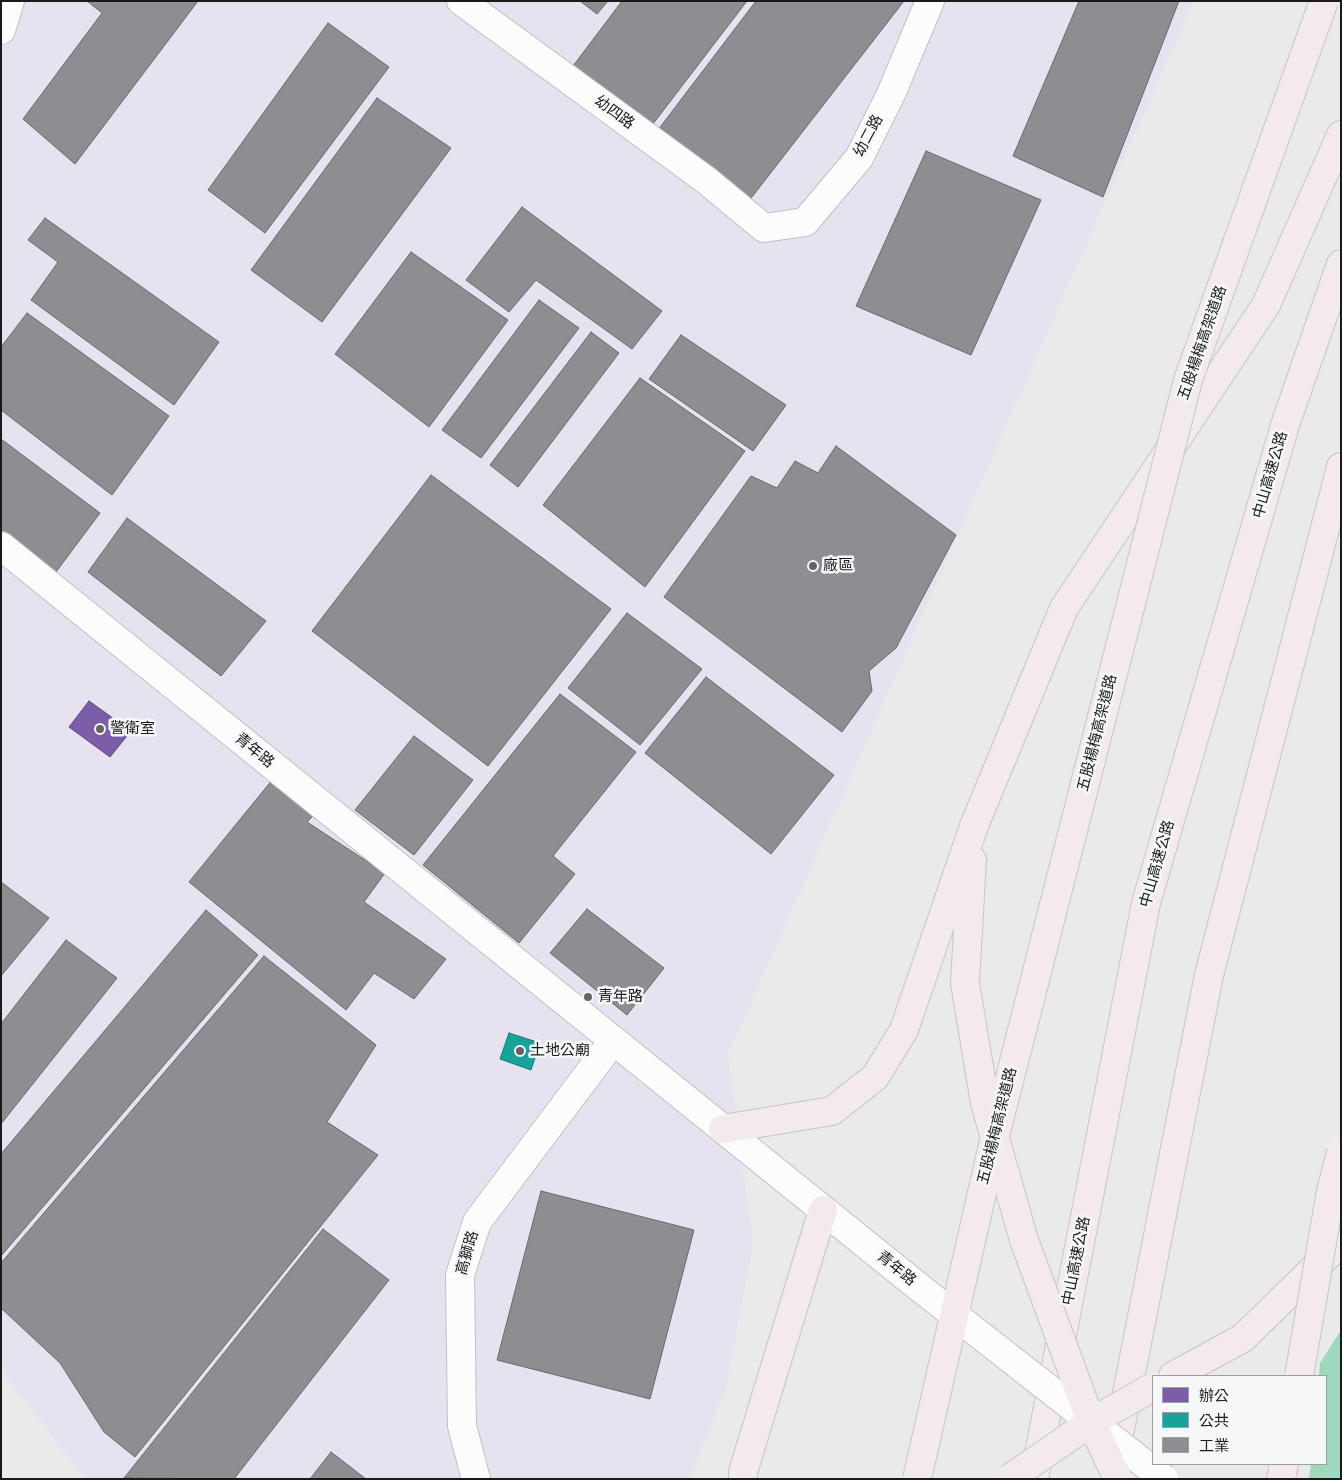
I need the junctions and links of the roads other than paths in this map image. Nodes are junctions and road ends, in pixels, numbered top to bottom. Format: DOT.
graph roads {
  1 [pos="10,1"];
  2 [pos="461,1"];
  3 [pos="930,1"];
  4 [pos="1324,1"];
  5 [pos="1,30"];
  6 [pos="1341,135"];
  7 [pos="764,228"];
  8 [pos="1341,264"];
  9 [pos="1341,467"];
  10 [pos="1,546"];
  11 [pos="974,826"];
  12 [pos="613,1041"];
  13 [pos="723,1130"];
  14 [pos="1341,1152"];
  15 [pos="823,1210"];
  16 [pos="1341,1242"];
  17 [pos="1175,1375"];
  18 [pos="1299,1375"];
  19 [pos="1152,1388"];
  20 [pos="1091,1422"];
  21 [pos="1284,1465"];
  22 [pos="476,1479"];
  23 [pos="743,1479"];
  24 [pos="916,1479"];
  25 [pos="1009,1479"];
  26 [pos="1034,1479"];
  27 [pos="1110,1479"];
  28 [pos="1118,1479"];
  29 [pos="1164,1479"];
  30 [pos="1281,1479"];
  1 -- 5 [label="street"];
  2 -- 7 [label="street, 幼四路"];
  3 -- 7 [label="street, 幼二路"];
  4 -- 24 [label="highway, 五股楊梅高架道路, bridge"];
  6 -- 11 [label="highway"];
  8 -- 26 [label="highway, 中山高速公路"];
  9 -- 27 [label="highway"];
  10 -- 12 [label="street, 青年路"];
  11 -- 13 [label="highway"];
  11 -- 20 [label="highway, bridge"];
  12 -- 13 [label="street, 青年路"];
  12 -- 22 [label="street, 高獅路"];
  13 -- 15 [label="street, 青年路"];
  14 -- 18 [label="highway, bridge"];
  15 -- 20 [label="street, 青年路, bridge"];
  15 -- 23 [label="highway"];
  16 -- 17 [label="highway, bridge"];
  19 -- 20 [label="highway, bridge"];
  20 -- 25 [label="highway, bridge"];
  20 -- 28 [label="highway, bridge"];
  20 -- 29 [label="street, 青年路, bridge"];
  21 -- 30 [label="highway"];
}
